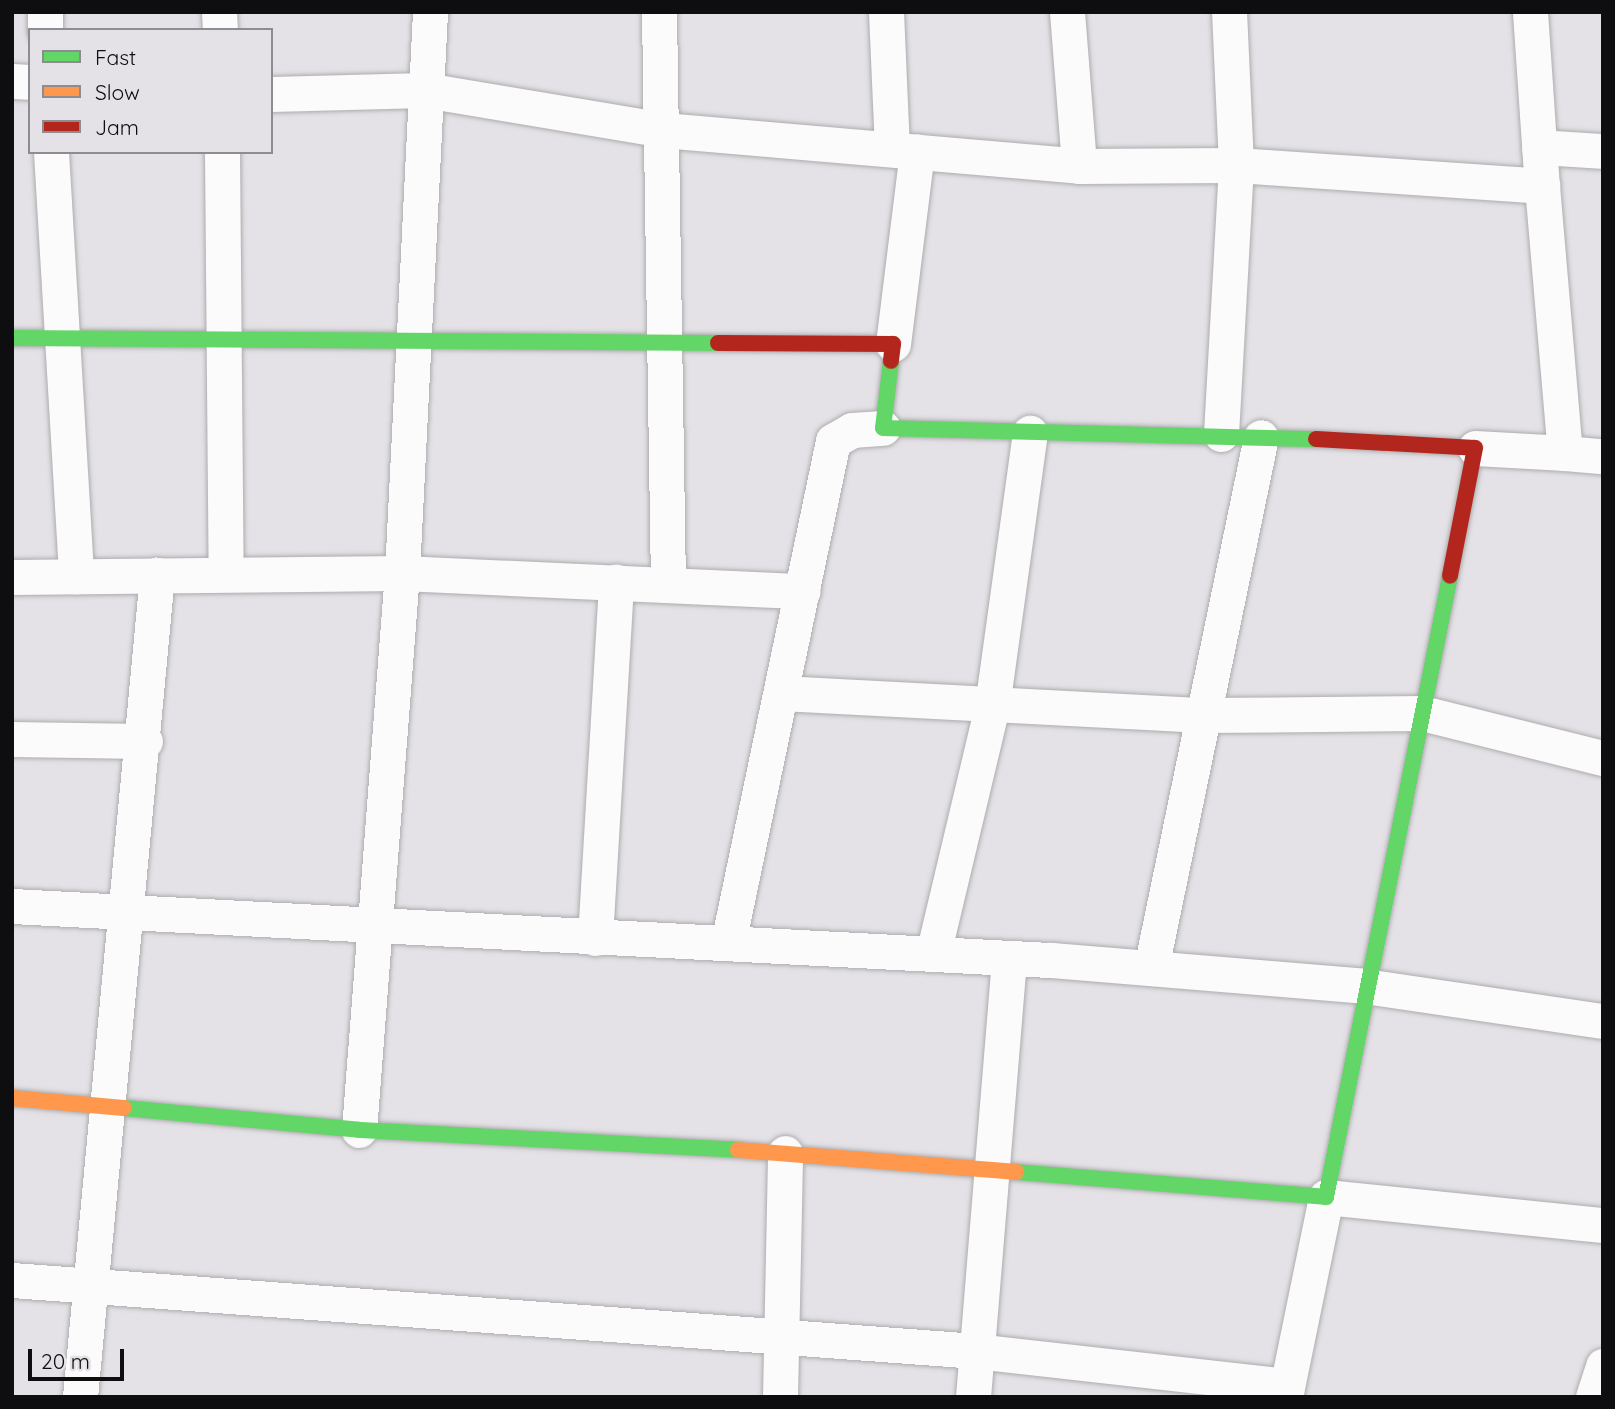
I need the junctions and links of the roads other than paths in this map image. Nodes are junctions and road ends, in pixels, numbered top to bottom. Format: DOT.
graph roads {
  1 [pos="430,12"];
  2 [pos="659,12"];
  3 [pos="886,12"];
  4 [pos="1067,12"];
  5 [pos="1229,12"];
  6 [pos="1530,12"];
  7 [pos="425,90"];
  8 [pos="273,94"];
  9 [pos="663,130"];
  10 [pos="1539,147"];
  11 [pos="905,149"];
  12 [pos="1603,151"];
  13 [pos="51,154"];
  14 [pos="222,154"];
  15 [pos="1236,165"];
  16 [pos="1079,166"];
  17 [pos="1542,186"];
  18 [pos="60,334"];
  19 [pos="221,335"];
  20 [pos="12,338"];
  21 [pos="415,338"];
  22 [pos="665,343"];
  23 [pos="893,344"];
  24 [pos="883,428"];
  25 [pos="1030,432"];
  26 [pos="1221,434"];
  27 [pos="1261,436"];
  28 [pos="1475,448"];
  29 [pos="1565,453"];
  30 [pos="1603,456"];
  31 [pos="226,572"];
  32 [pos="402,573"];
  33 [pos="157,575"];
  34 [pos="76,576"];
  35 [pos="12,577"];
  36 [pos="616,582"];
  37 [pos="668,584"];
  38 [pos="803,591"];
  39 [pos="781,693"];
  40 [pos="992,706"];
  41 [pos="1422,713"];
  42 [pos="1203,715"];
  43 [pos="12,739"];
  44 [pos="145,741"];
  45 [pos="1603,758"];
  46 [pos="12,906"];
  47 [pos="126,916"];
  48 [pos="376,925"];
  49 [pos="595,938"];
  50 [pos="727,943"];
  51 [pos="933,954"];
  52 [pos="1009,958"];
  53 [pos="1151,968"];
  54 [pos="1366,986"];
  55 [pos="1603,1021"];
  56 [pos="12,1098"];
  57 [pos="108,1104"];
  58 [pos="359,1130"];
  59 [pos="785,1153"];
  60 [pos="987,1170"];
  61 [pos="1326,1197"];
  62 [pos="1603,1225"];
  63 [pos="12,1280"];
  64 [pos="89,1285"];
  65 [pos="784,1338"];
  66 [pos="976,1351"];
  67 [pos="1603,1366"];
  68 [pos="1286,1391"];
  69 [pos="80,1397"];
  70 [pos="780,1397"];
  71 [pos="973,1397"];
  72 [pos="1593,1397"];
  1 -- 7 [label="street"];
  2 -- 9 [label="street"];
  3 -- 11 [label="street"];
  4 -- 16 [label="street"];
  5 -- 15 [label="street"];
  6 -- 10 [label="street"];
  7 -- 8 [label="street"];
  7 -- 9 [label="street"];
  7 -- 21 [label="street"];
  9 -- 11 [label="street"];
  9 -- 22 [label="street"];
  10 -- 12 [label="street"];
  10 -- 17 [label="street"];
  11 -- 16 [label="street"];
  11 -- 23 [label="street"];
  13 -- 18 [label="street"];
  14 -- 19 [label="street"];
  15 -- 16 [label="street"];
  15 -- 17 [label="street"];
  15 -- 26 [label="street"];
  17 -- 29 [label="street"];
  18 -- 19 [label="street"];
  18 -- 20 [label="street"];
  18 -- 34 [label="street"];
  19 -- 21 [label="street"];
  19 -- 31 [label="street"];
  21 -- 22 [label="street"];
  21 -- 32 [label="street"];
  22 -- 23 [label="street"];
  22 -- 37 [label="street"];
  23 -- 24 [label="street"];
  24 -- 25 [label="street"];
  24 -- 38 [label="street"];
  25 -- 26 [label="street"];
  25 -- 40 [label="street"];
  26 -- 27 [label="street"];
  27 -- 28 [label="street"];
  27 -- 42 [label="street"];
  28 -- 29 [label="street"];
  28 -- 41 [label="street"];
  29 -- 30 [label="street"];
  31 -- 32 [label="street"];
  31 -- 33 [label="street"];
  32 -- 36 [label="street"];
  32 -- 48 [label="street"];
  33 -- 34 [label="street"];
  33 -- 44 [label="street"];
  34 -- 35 [label="street"];
  36 -- 37 [label="street"];
  36 -- 49 [label="street"];
  37 -- 38 [label="street"];
  38 -- 39 [label="street"];
  39 -- 40 [label="street"];
  39 -- 50 [label="street"];
  40 -- 42 [label="street"];
  40 -- 51 [label="street"];
  41 -- 42 [label="street"];
  41 -- 45 [label="street"];
  41 -- 54 [label="street"];
  42 -- 53 [label="street"];
  43 -- 44 [label="street"];
  44 -- 47 [label="street"];
  46 -- 47 [label="street"];
  47 -- 48 [label="street"];
  47 -- 57 [label="street"];
  48 -- 49 [label="street"];
  48 -- 58 [label="street"];
  49 -- 50 [label="street"];
  50 -- 51 [label="street"];
  51 -- 52 [label="street"];
  52 -- 53 [label="street"];
  52 -- 60 [label="street"];
  53 -- 54 [label="street"];
  54 -- 55 [label="street"];
  54 -- 61 [label="street"];
  56 -- 57 [label="street"];
  57 -- 58 [label="street"];
  57 -- 64 [label="street"];
  58 -- 59 [label="street"];
  59 -- 60 [label="street"];
  59 -- 65 [label="street"];
  60 -- 61 [label="street"];
  60 -- 66 [label="street"];
  61 -- 62 [label="street"];
  61 -- 68 [label="street"];
  63 -- 64 [label="street"];
  64 -- 65 [label="street"];
  64 -- 69 [label="street"];
  65 -- 66 [label="street"];
  65 -- 70 [label="street"];
  66 -- 68 [label="street"];
  66 -- 71 [label="street"];
  67 -- 72 [label="street"];
}
